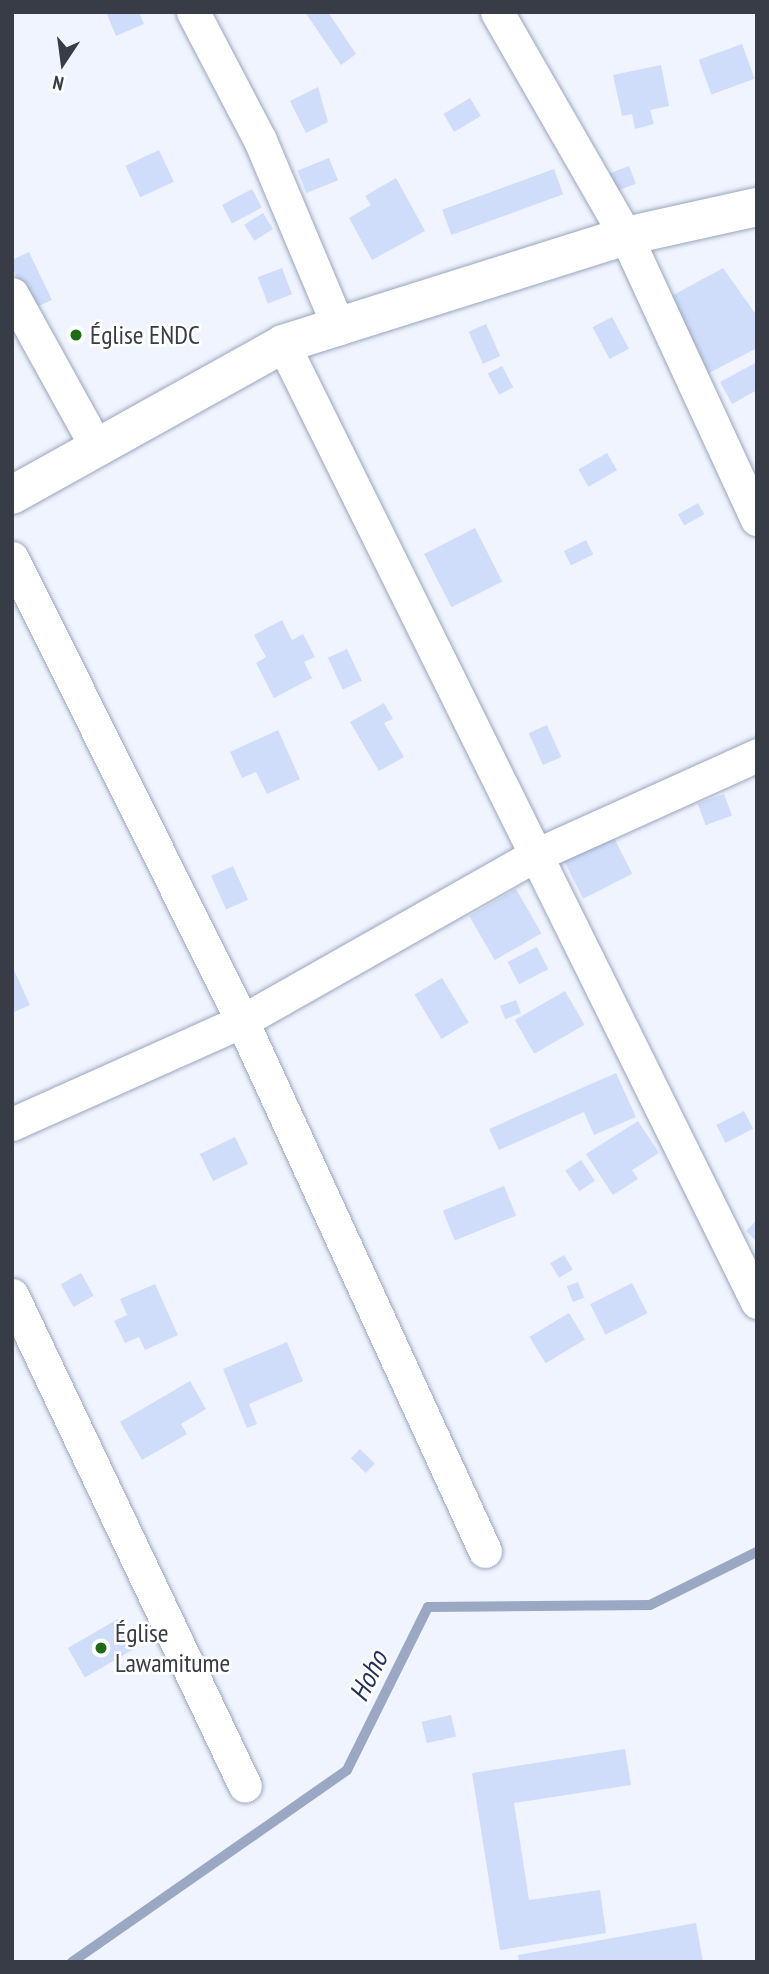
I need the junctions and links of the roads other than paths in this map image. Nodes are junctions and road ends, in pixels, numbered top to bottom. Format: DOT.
graph roads {
  1 [pos="193,12"];
  2 [pos="497,12"];
  3 [pos="757,207"];
  4 [pos="626,236"];
  5 [pos="12,294"];
  6 [pos="339,328"];
  7 [pos="283,344"];
  8 [pos="97,448"];
  9 [pos="12,495"];
  10 [pos="757,519"];
  11 [pos="12,558"];
  12 [pos="757,755"];
  13 [pos="536,855"];
  14 [pos="242,1021"];
  15 [pos="12,1124"];
  16 [pos="12,1295"];
  17 [pos="757,1302"];
  18 [pos="485,1551"];
  19 [pos="244,1786"];
  1 -- 6 [label="street"];
  2 -- 4 [label="street"];
  3 -- 4 [label="street"];
  4 -- 6 [label="street"];
  4 -- 10 [label="street"];
  5 -- 8 [label="street"];
  6 -- 7 [label="street"];
  7 -- 8 [label="street"];
  7 -- 13 [label="street"];
  8 -- 9 [label="street"];
  11 -- 14 [label="street"];
  12 -- 13 [label="street"];
  13 -- 14 [label="street"];
  13 -- 17 [label="street"];
  14 -- 15 [label="street"];
  14 -- 18 [label="street"];
  16 -- 19 [label="street"];
}
